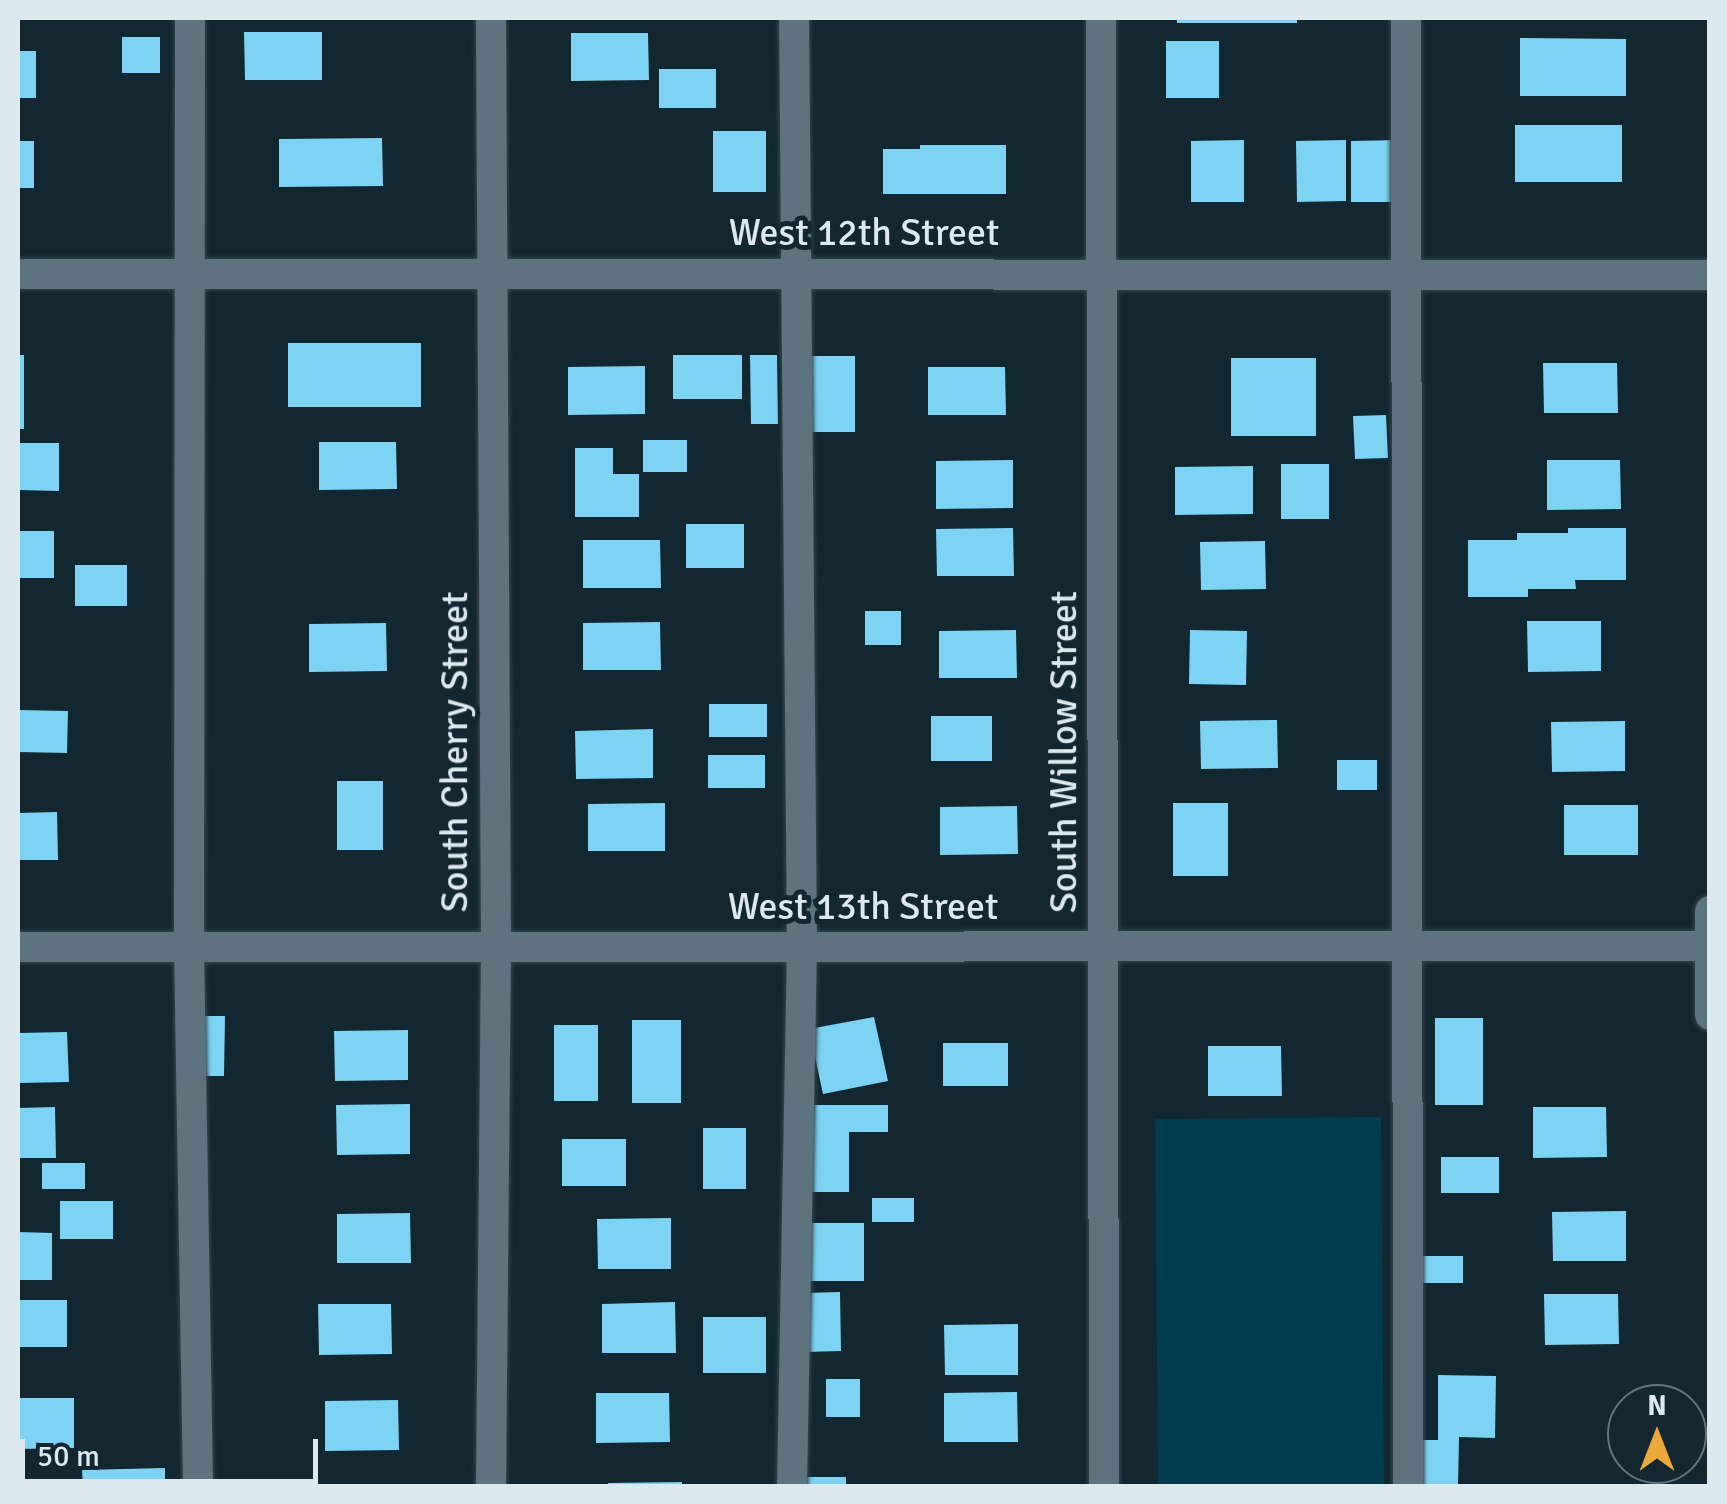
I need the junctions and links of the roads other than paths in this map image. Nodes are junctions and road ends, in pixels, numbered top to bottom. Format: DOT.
graph roads {
  1 [pos="190,18"];
  2 [pos="491,18"];
  3 [pos="794,18"];
  4 [pos="1101,18"];
  5 [pos="1406,18"];
  6 [pos="794,272"];
  7 [pos="192,273"];
  8 [pos="491,273"];
  9 [pos="18,274"];
  10 [pos="1101,274"];
  11 [pos="1408,274"];
  12 [pos="1710,275"];
  13 [pos="1710,911"];
  14 [pos="1709,946"];
  15 [pos="18,947"];
  16 [pos="189,947"];
  17 [pos="802,947"];
  18 [pos="1105,947"];
  19 [pos="496,948"];
  20 [pos="1411,948"];
  21 [pos="1710,1016"];
  22 [pos="198,1486"];
  23 [pos="491,1486"];
  24 [pos="792,1486"];
  25 [pos="1104,1486"];
  26 [pos="1408,1486"];
  1 -- 7 [label="street"];
  2 -- 8 [label="street, South Cherry Street"];
  3 -- 6 [label="street"];
  4 -- 10 [label="street, South Willow Street"];
  5 -- 11 [label="street"];
  6 -- 8 [label="street, West 12th Street"];
  6 -- 10 [label="street, West 12th Street"];
  6 -- 17 [label="street"];
  7 -- 8 [label="street, West 12th Street"];
  7 -- 9 [label="street, West 12th Street"];
  7 -- 16 [label="street"];
  8 -- 19 [label="street, South Cherry Street"];
  10 -- 11 [label="street, West 12th Street"];
  10 -- 18 [label="street, South Willow Street"];
  11 -- 12 [label="street, West 12th Street"];
  11 -- 20 [label="street"];
  13 -- 14 [label="street"];
  14 -- 20 [label="street, West 13th Street"];
  14 -- 21 [label="street"];
  15 -- 16 [label="street, West 13th Street"];
  16 -- 19 [label="street, West 13th Street"];
  16 -- 22 [label="street"];
  17 -- 18 [label="street, West 13th Street"];
  17 -- 19 [label="street, West 13th Street"];
  17 -- 24 [label="street"];
  18 -- 20 [label="street, West 13th Street"];
  18 -- 25 [label="street, South Willow Street"];
  19 -- 23 [label="street, South Cherry Street"];
  20 -- 26 [label="street"];
}
